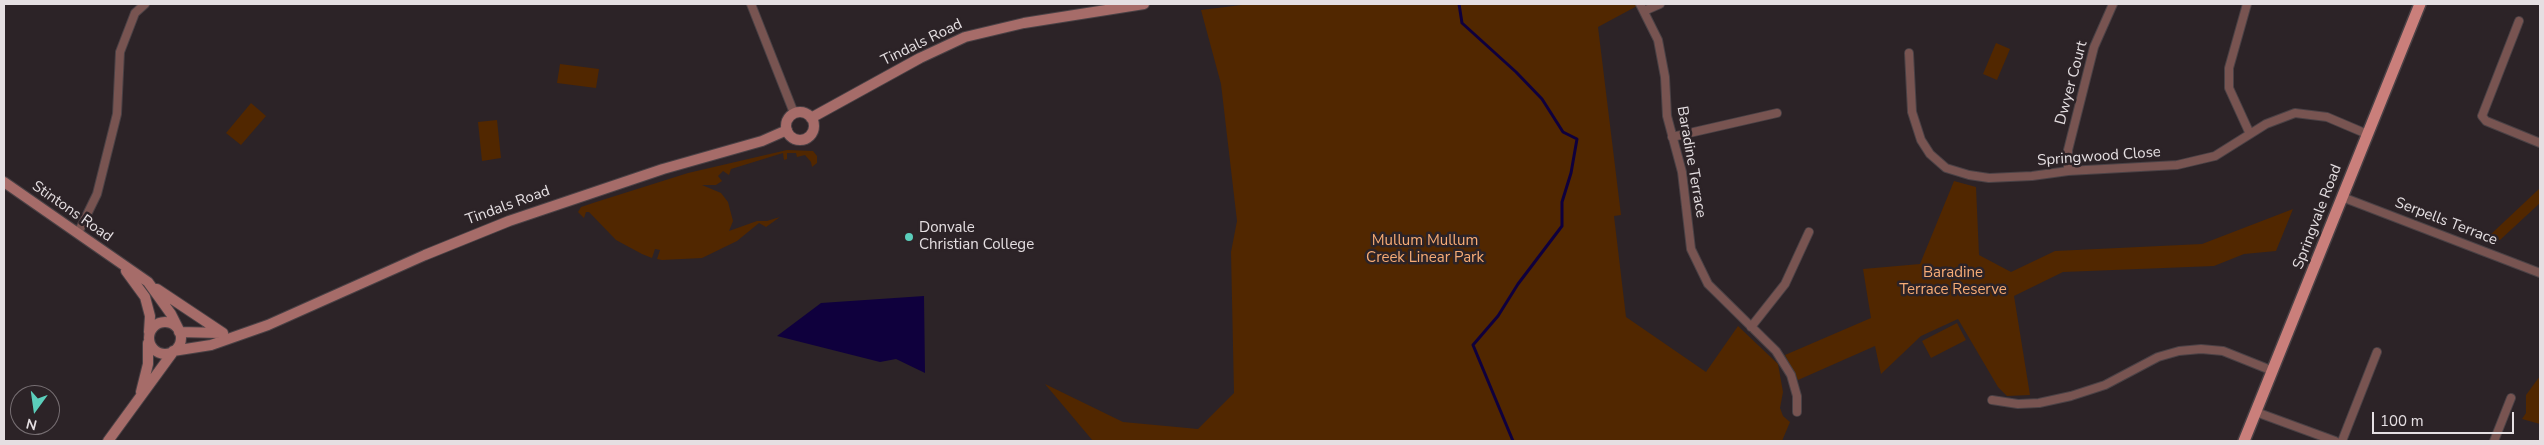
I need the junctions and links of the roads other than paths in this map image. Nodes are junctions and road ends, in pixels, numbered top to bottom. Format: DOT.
graph roads {
  1 [pos="145,4"];
  2 [pos="751,4"];
  3 [pos="1144,4"];
  4 [pos="1660,4"];
  5 [pos="2112,4"];
  6 [pos="2247,4"];
  7 [pos="2420,4"];
  8 [pos="1642,8"];
  9 [pos="2519,21"];
  10 [pos="1909,53"];
  11 [pos="794,113"];
  12 [pos="1778,113"];
  13 [pos="811,118"];
  14 [pos="786,130"];
  15 [pos="2250,134"];
  16 [pos="2367,134"];
  17 [pos="1672,137"];
  18 [pos="2540,143"];
  19 [pos="2068,171"];
  20 [pos="4,182"];
  21 [pos="2342,197"];
  22 [pos="1809,232"];
  23 [pos="78,233"];
  24 [pos="123,266"];
  25 [pos="2540,273"];
  26 [pos="148,282"];
  27 [pos="1751,327"];
  28 [pos="179,331"];
  29 [pos="247,332"];
  30 [pos="223,333"];
  31 [pos="149,337"];
  32 [pos="173,352"];
  33 [pos="2377,352"];
  34 [pos="2273,370"];
  35 [pos="140,396"];
  36 [pos="2511,398"];
  37 [pos="1992,400"];
  38 [pos="1797,412"];
  39 [pos="2256,412"];
  40 [pos="108,441"];
  41 [pos="2244,441"];
  42 [pos="2335,441"];
  43 [pos="2342,441"];
  44 [pos="2494,441"];
  1 -- 23 [label="street"];
  2 -- 11 [label="street"];
  3 -- 13 [label="main road, Tindals Road"];
  4 -- 8 [label="street"];
  5 -- 19 [label="street, Dwyer Court"];
  6 -- 15 [label="street"];
  7 -- 16 [label="main road, Springvale Road"];
  8 -- 17 [label="street, Baradine Terrace"];
  9 -- 18 [label="street"];
  10 -- 19 [label="street, Springwood Close"];
  11 -- 13 [label="main road"];
  11 -- 14 [label="main road"];
  12 -- 17 [label="street"];
  13 -- 14 [label="main road"];
  14 -- 29 [label="main road, Tindals Road"];
  15 -- 16 [label="street, Springwood Close"];
  15 -- 19 [label="street, Springwood Close"];
  16 -- 21 [label="main road, Springvale Road"];
  17 -- 27 [label="street, Baradine Terrace"];
  20 -- 23 [label="main road, Stintons Road"];
  21 -- 25 [label="street, Serpells Terrace"];
  21 -- 34 [label="main road, Springvale Road"];
  22 -- 27 [label="street"];
  23 -- 24 [label="main road, Stintons Road"];
  24 -- 26 [label="main road, Stintons Road"];
  24 -- 31 [label="main road, Stintons Road"];
  26 -- 28 [label="main road, Stintons Road"];
  26 -- 30 [label="main road"];
  27 -- 38 [label="street, Baradine Terrace"];
  28 -- 30 [label="main road, Tindals Road"];
  28 -- 31 [label="main road"];
  28 -- 32 [label="main road"];
  29 -- 30 [label="main road, Tindals Road"];
  29 -- 32 [label="main road, Tindals Road"];
  31 -- 32 [label="main road"];
  31 -- 35 [label="main road"];
  32 -- 35 [label="main road"];
  33 -- 43 [label="street"];
  34 -- 37 [label="street"];
  34 -- 39 [label="main road, Springvale Road"];
  35 -- 40 [label="main road"];
  36 -- 44 [label="street"];
  39 -- 41 [label="main road, Springvale Road"];
  39 -- 42 [label="street"];
}
